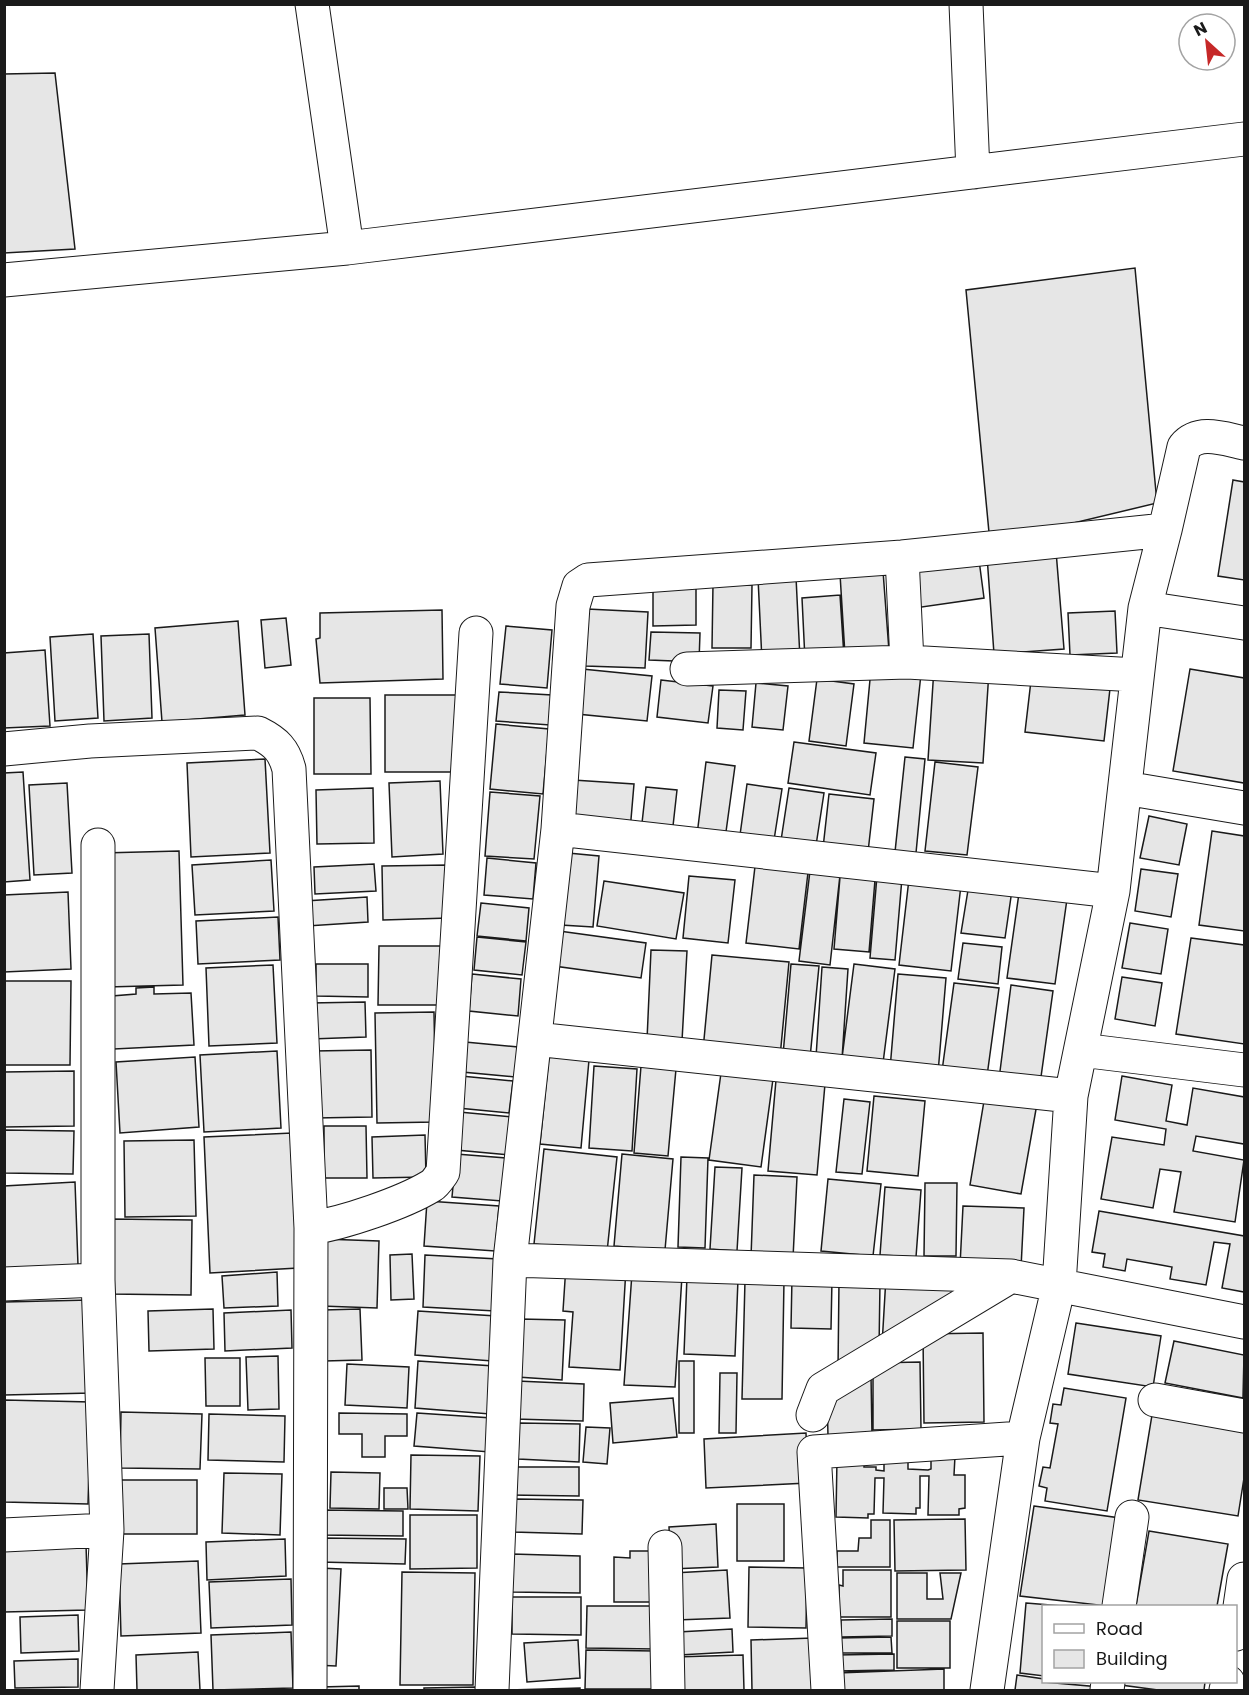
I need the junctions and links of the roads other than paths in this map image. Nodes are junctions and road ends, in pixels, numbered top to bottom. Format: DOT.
graph roads {
  1 [pos="312,4"];
  2 [pos="966,4"];
  3 [pos="1245,139"];
  4 [pos="973,172"];
  5 [pos="347,248"];
  6 [pos="4,280"];
  7 [pos="1245,443"];
  8 [pos="1165,530"];
  9 [pos="902,557"];
  10 [pos="1144,608"];
  11 [pos="1245,623"];
  12 [pos="476,633"];
  13 [pos="907,662"];
  14 [pos="687,669"];
  15 [pos="1137,675"];
  16 [pos="4,749"];
  17 [pos="1125,788"];
  18 [pos="1245,808"];
  19 [pos="558,829"];
  20 [pos="98,844"];
  21 [pos="1113,891"];
  22 [pos="536,1039"];
  23 [pos="1081,1050"];
  24 [pos="1245,1070"];
  25 [pos="1071,1096"];
  26 [pos="311,1228"];
  27 [pos="510,1260"];
  28 [pos="1011,1276"];
  29 [pos="98,1280"];
  30 [pos="4,1284"];
  31 [pos="1059,1285"];
  32 [pos="1245,1322"];
  33 [pos="1155,1400"];
  34 [pos="813,1415"];
  35 [pos="1245,1416"];
  36 [pos="1023,1438"];
  37 [pos="1132,1517"];
  38 [pos="107,1530"];
  39 [pos="4,1536"];
  40 [pos="665,1546"];
  41 [pos="1245,1579"];
  42 [pos="1119,1605"];
  43 [pos="1237,1628"];
  44 [pos="97,1690"];
  45 [pos="310,1690"];
  46 [pos="492,1690"];
  47 [pos="668,1690"];
  48 [pos="828,1690"];
  49 [pos="987,1690"];
  1 -- 5 [label="street"];
  2 -- 4 [label="street"];
  3 -- 4 [label="street"];
  4 -- 5 [label="street"];
  5 -- 6 [label="street"];
  7 -- 8 [label="street"];
  8 -- 9 [label="street"];
  8 -- 10 [label="street"];
  9 -- 13 [label="street"];
  9 -- 19 [label="street"];
  10 -- 11 [label="street"];
  10 -- 15 [label="street"];
  12 -- 26 [label="street"];
  13 -- 14 [label="street"];
  13 -- 15 [label="street"];
  15 -- 17 [label="street"];
  16 -- 26 [label="street"];
  17 -- 18 [label="street"];
  17 -- 21 [label="street"];
  19 -- 21 [label="street"];
  19 -- 22 [label="street"];
  20 -- 29 [label="street"];
  21 -- 23 [label="street"];
  22 -- 25 [label="street"];
  22 -- 27 [label="street"];
  23 -- 24 [label="street"];
  23 -- 25 [label="street"];
  25 -- 31 [label="street"];
  26 -- 45 [label="street"];
  27 -- 28 [label="street"];
  27 -- 46 [label="street"];
  28 -- 31 [label="street"];
  28 -- 34 [label="street"];
  29 -- 30 [label="street"];
  29 -- 38 [label="street"];
  31 -- 32 [label="street"];
  31 -- 36 [label="street"];
  33 -- 35 [label="street"];
  36 -- 48 [label="street"];
  36 -- 49 [label="street"];
  37 -- 42 [label="street"];
  38 -- 39 [label="street"];
  38 -- 44 [label="street"];
  40 -- 47 [label="street"];
  41 -- 43 [label="street"];
}
